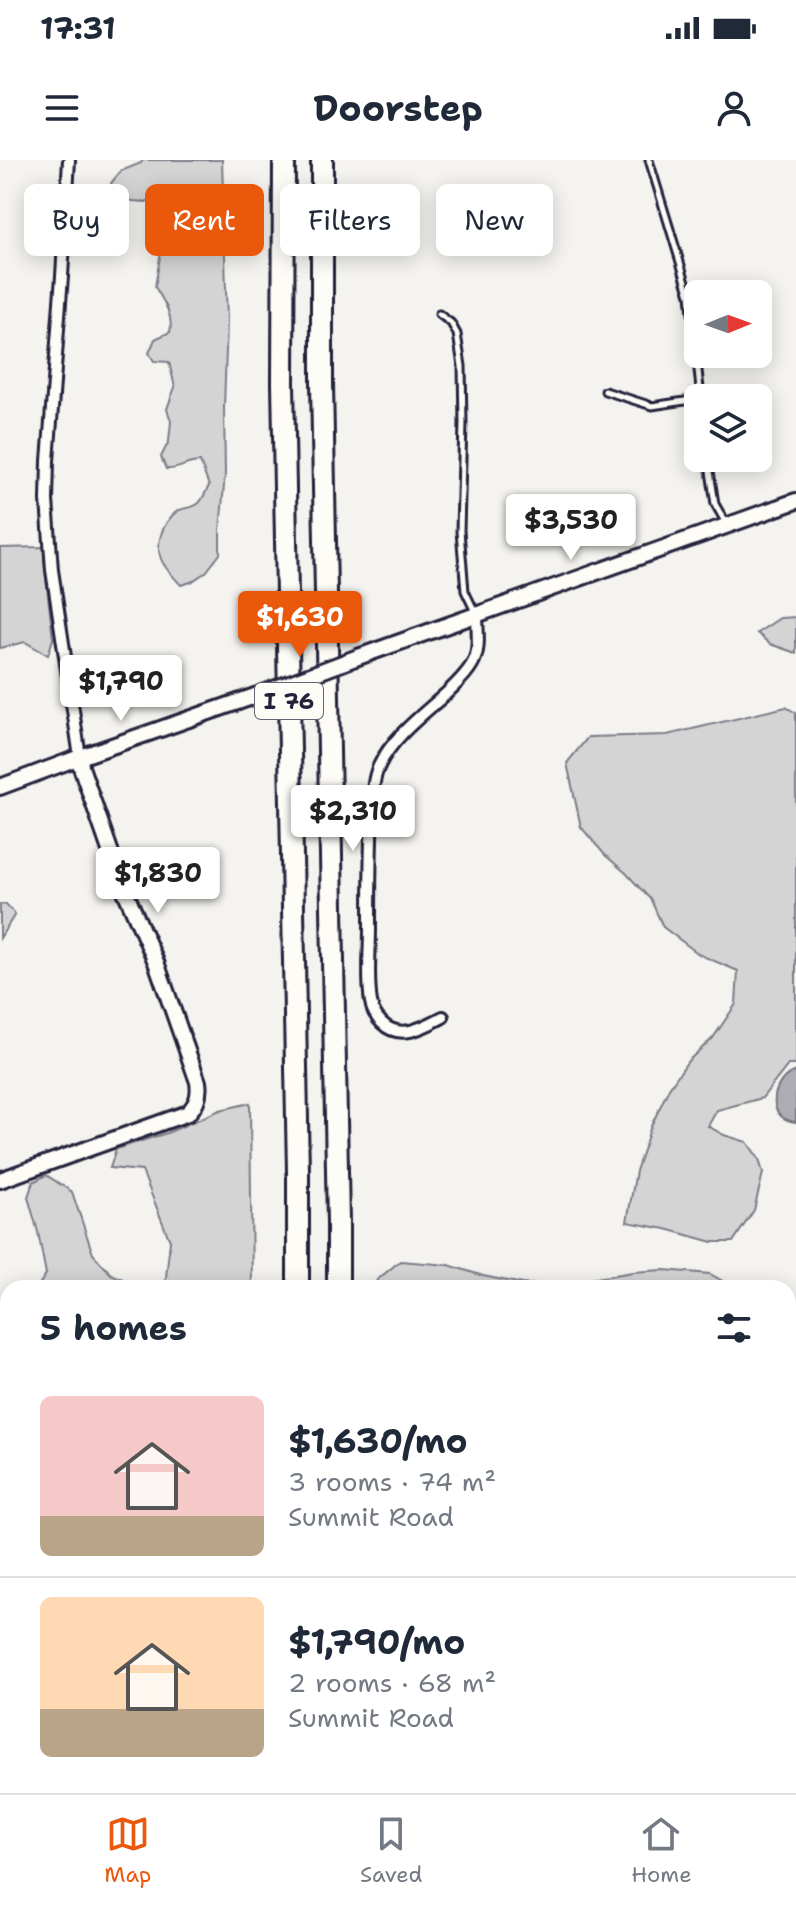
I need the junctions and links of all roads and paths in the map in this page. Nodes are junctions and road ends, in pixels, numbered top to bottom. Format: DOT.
graph roads {
  1 [pos="69,160"];
  2 [pos="284,160"];
  3 [pos="322,160"];
  4 [pos="649,160"];
  5 [pos="439,314"];
  6 [pos="699,384"];
  7 [pos="605,391"];
  8 [pos="684,401"];
  9 [pos="710,472"];
  10 [pos="796,501"];
  11 [pos="728,526"];
  12 [pos="477,615"];
  13 [pos="80,757"];
  14 [pos="0,787"];
  15 [pos="443,1017"];
  16 [pos="0,1180"];
  17 [pos="298,1280"];
  18 [pos="338,1280"];
  1 -- 13 [label="street"];
  2 -- 17 [label="highway, I 76"];
  3 -- 18 [label="highway, I 76"];
  4 -- 6 [label="lane"];
  5 -- 12 [label="lane"];
  7 -- 8 [label="lane"];
  9 -- 11 [label="lane"];
  10 -- 11 [label="street"];
  11 -- 12 [label="street"];
  12 -- 13 [label="street, bridge"];
  12 -- 15 [label="street"];
  13 -- 14 [label="street"];
  13 -- 16 [label="street"];
}
